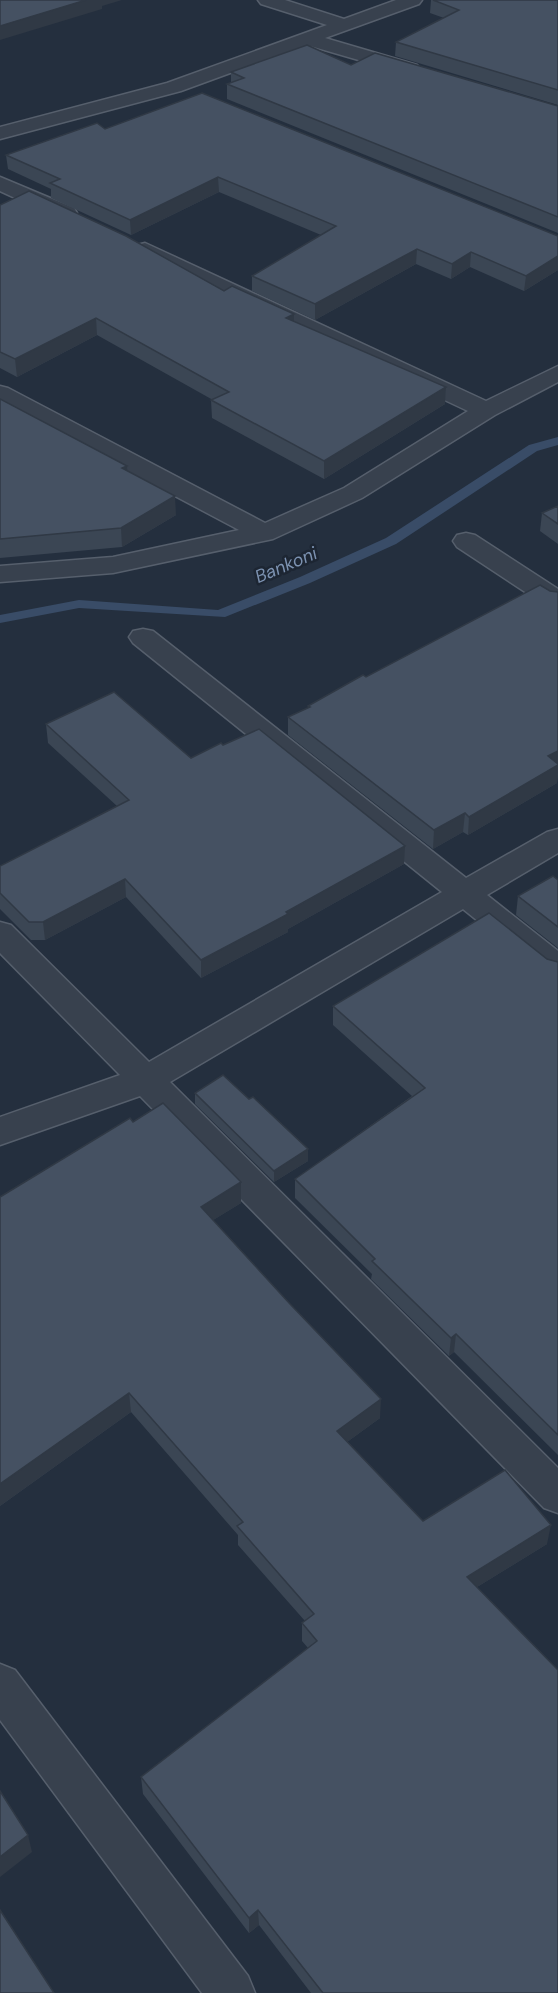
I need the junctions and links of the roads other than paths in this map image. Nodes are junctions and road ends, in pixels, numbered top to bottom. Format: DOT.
graph roads {
  1 [pos="267,0"];
  2 [pos="413,0"];
  3 [pos="345,25"];
  4 [pos="307,39"];
  5 [pos="432,76"];
  6 [pos="174,87"];
  7 [pos="207,100"];
  8 [pos="0,133"];
  9 [pos="0,183"];
  10 [pos="86,223"];
  11 [pos="129,243"];
  12 [pos="558,372"];
  13 [pos="0,393"];
  14 [pos="486,410"];
  15 [pos="264,533"];
  16 [pos="466,541"];
  17 [pos="0,574"];
  18 [pos="558,601"];
  19 [pos="143,637"];
  20 [pos="558,839"];
  21 [pos="465,893"];
  22 [pos="0,933"];
  23 [pos="558,968"];
  24 [pos="146,1080"];
  25 [pos="0,1131"];
  26 [pos="558,1494"];
  27 [pos="0,1685"];
  28 [pos="231,1993"];
  1 -- 3 [label="street"];
  2 -- 3 [label="street"];
  3 -- 4 [label="street"];
  4 -- 5 [label="street"];
  4 -- 6 [label="street"];
  6 -- 7 [label="street"];
  6 -- 8 [label="street"];
  9 -- 10 [label="street"];
  11 -- 14 [label="street"];
  12 -- 14 [label="street"];
  13 -- 15 [label="street"];
  14 -- 15 [label="street"];
  15 -- 17 [label="street"];
  16 -- 18 [label="street"];
  19 -- 21 [label="street"];
  20 -- 21 [label="street"];
  21 -- 23 [label="street"];
  21 -- 24 [label="street"];
  22 -- 24 [label="street"];
  24 -- 25 [label="street"];
  24 -- 26 [label="street"];
  27 -- 28 [label="street"];
}
